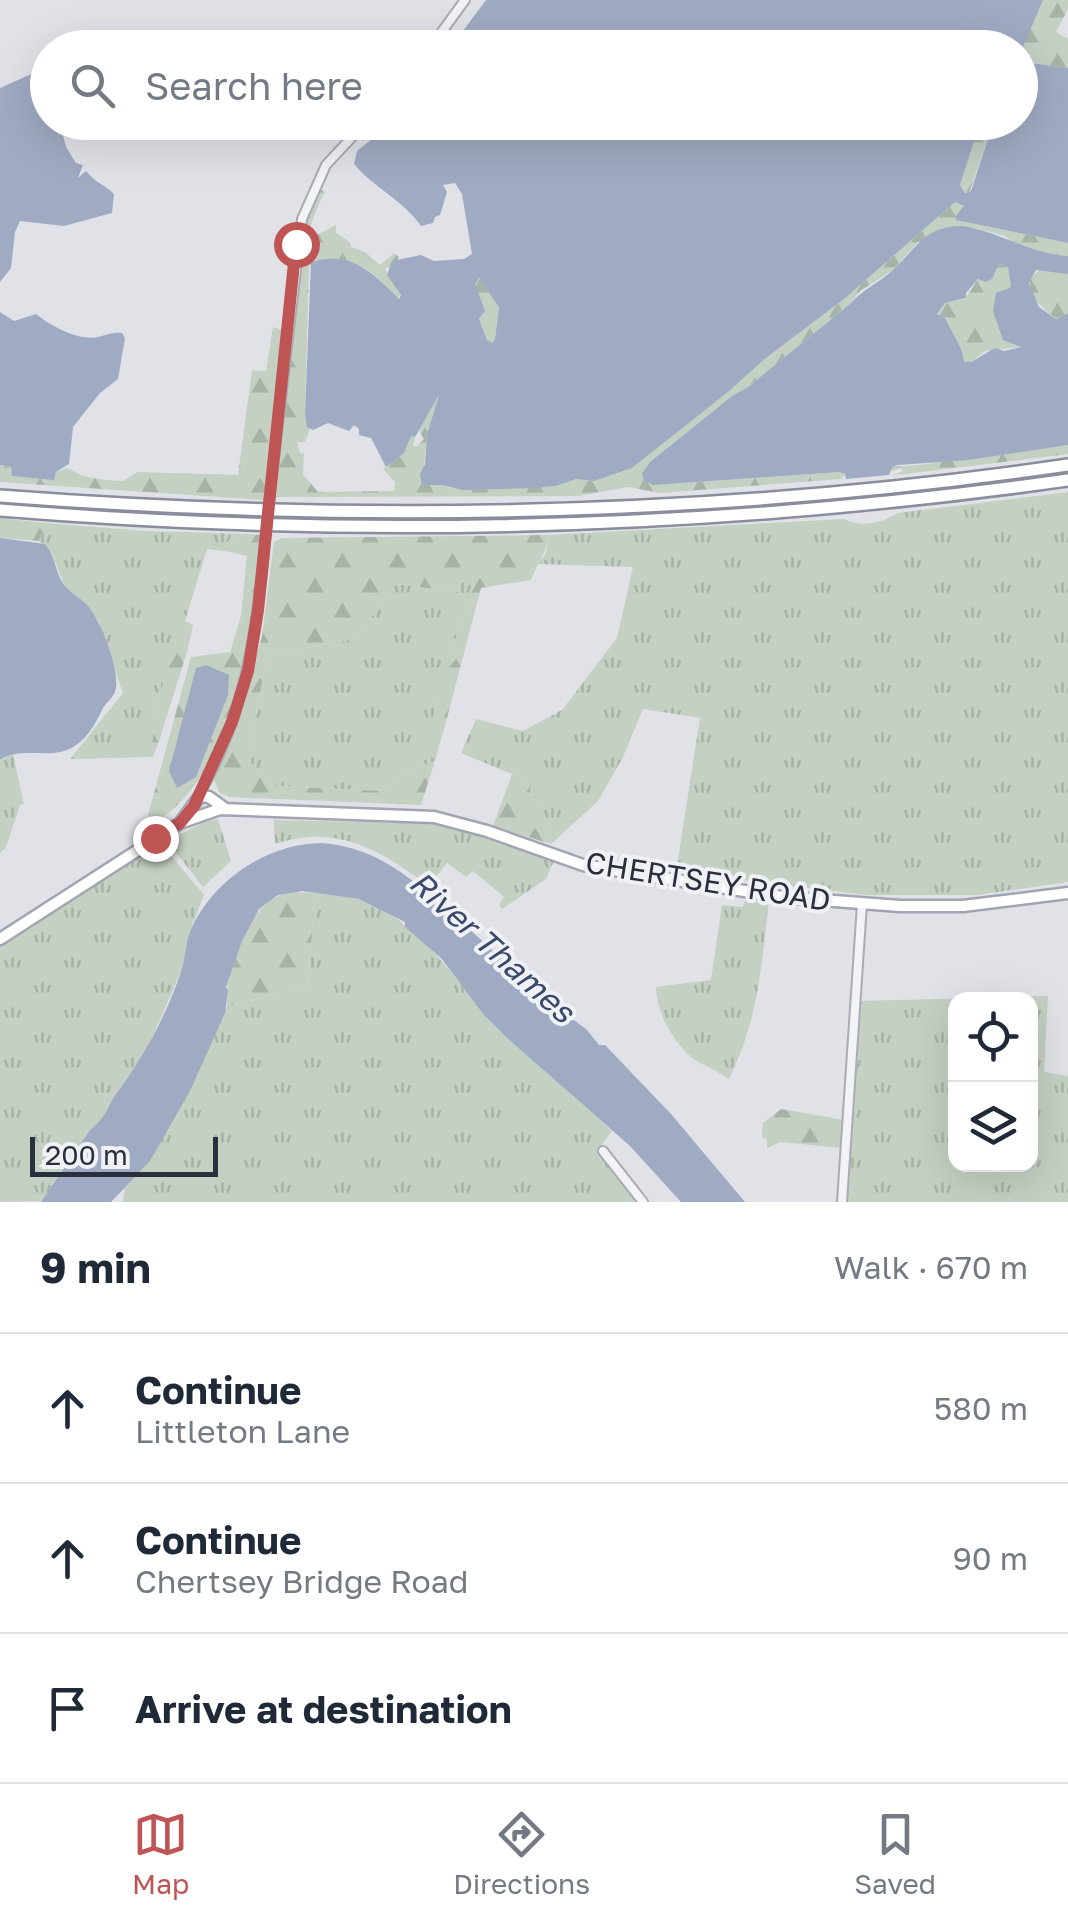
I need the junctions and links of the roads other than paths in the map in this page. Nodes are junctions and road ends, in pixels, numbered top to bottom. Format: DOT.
graph roads {
  1 [pos="465,0"];
  2 [pos="443,30"];
  3 [pos="350,140"];
  4 [pos="1068,465"];
  5 [pos="1068,480"];
  6 [pos="0,496"];
  7 [pos="0,510"];
  8 [pos="205,805"];
  9 [pos="1068,893"];
  10 [pos="862,904"];
  11 [pos="0,939"];
  12 [pos="602,1150"];
  13 [pos="643,1202"];
  14 [pos="842,1202"];
  1 -- 2 [label="street"];
  3 -- 8 [label="street, bridge"];
  4 -- 6 [label="highway"];
  5 -- 7 [label="highway"];
  8 -- 10 [label="main road, CHERTSEY ROAD"];
  8 -- 11 [label="main road"];
  9 -- 10 [label="main road, CHERTSEY ROAD"];
  10 -- 14 [label="street"];
  12 -- 13 [label="street"];
}
